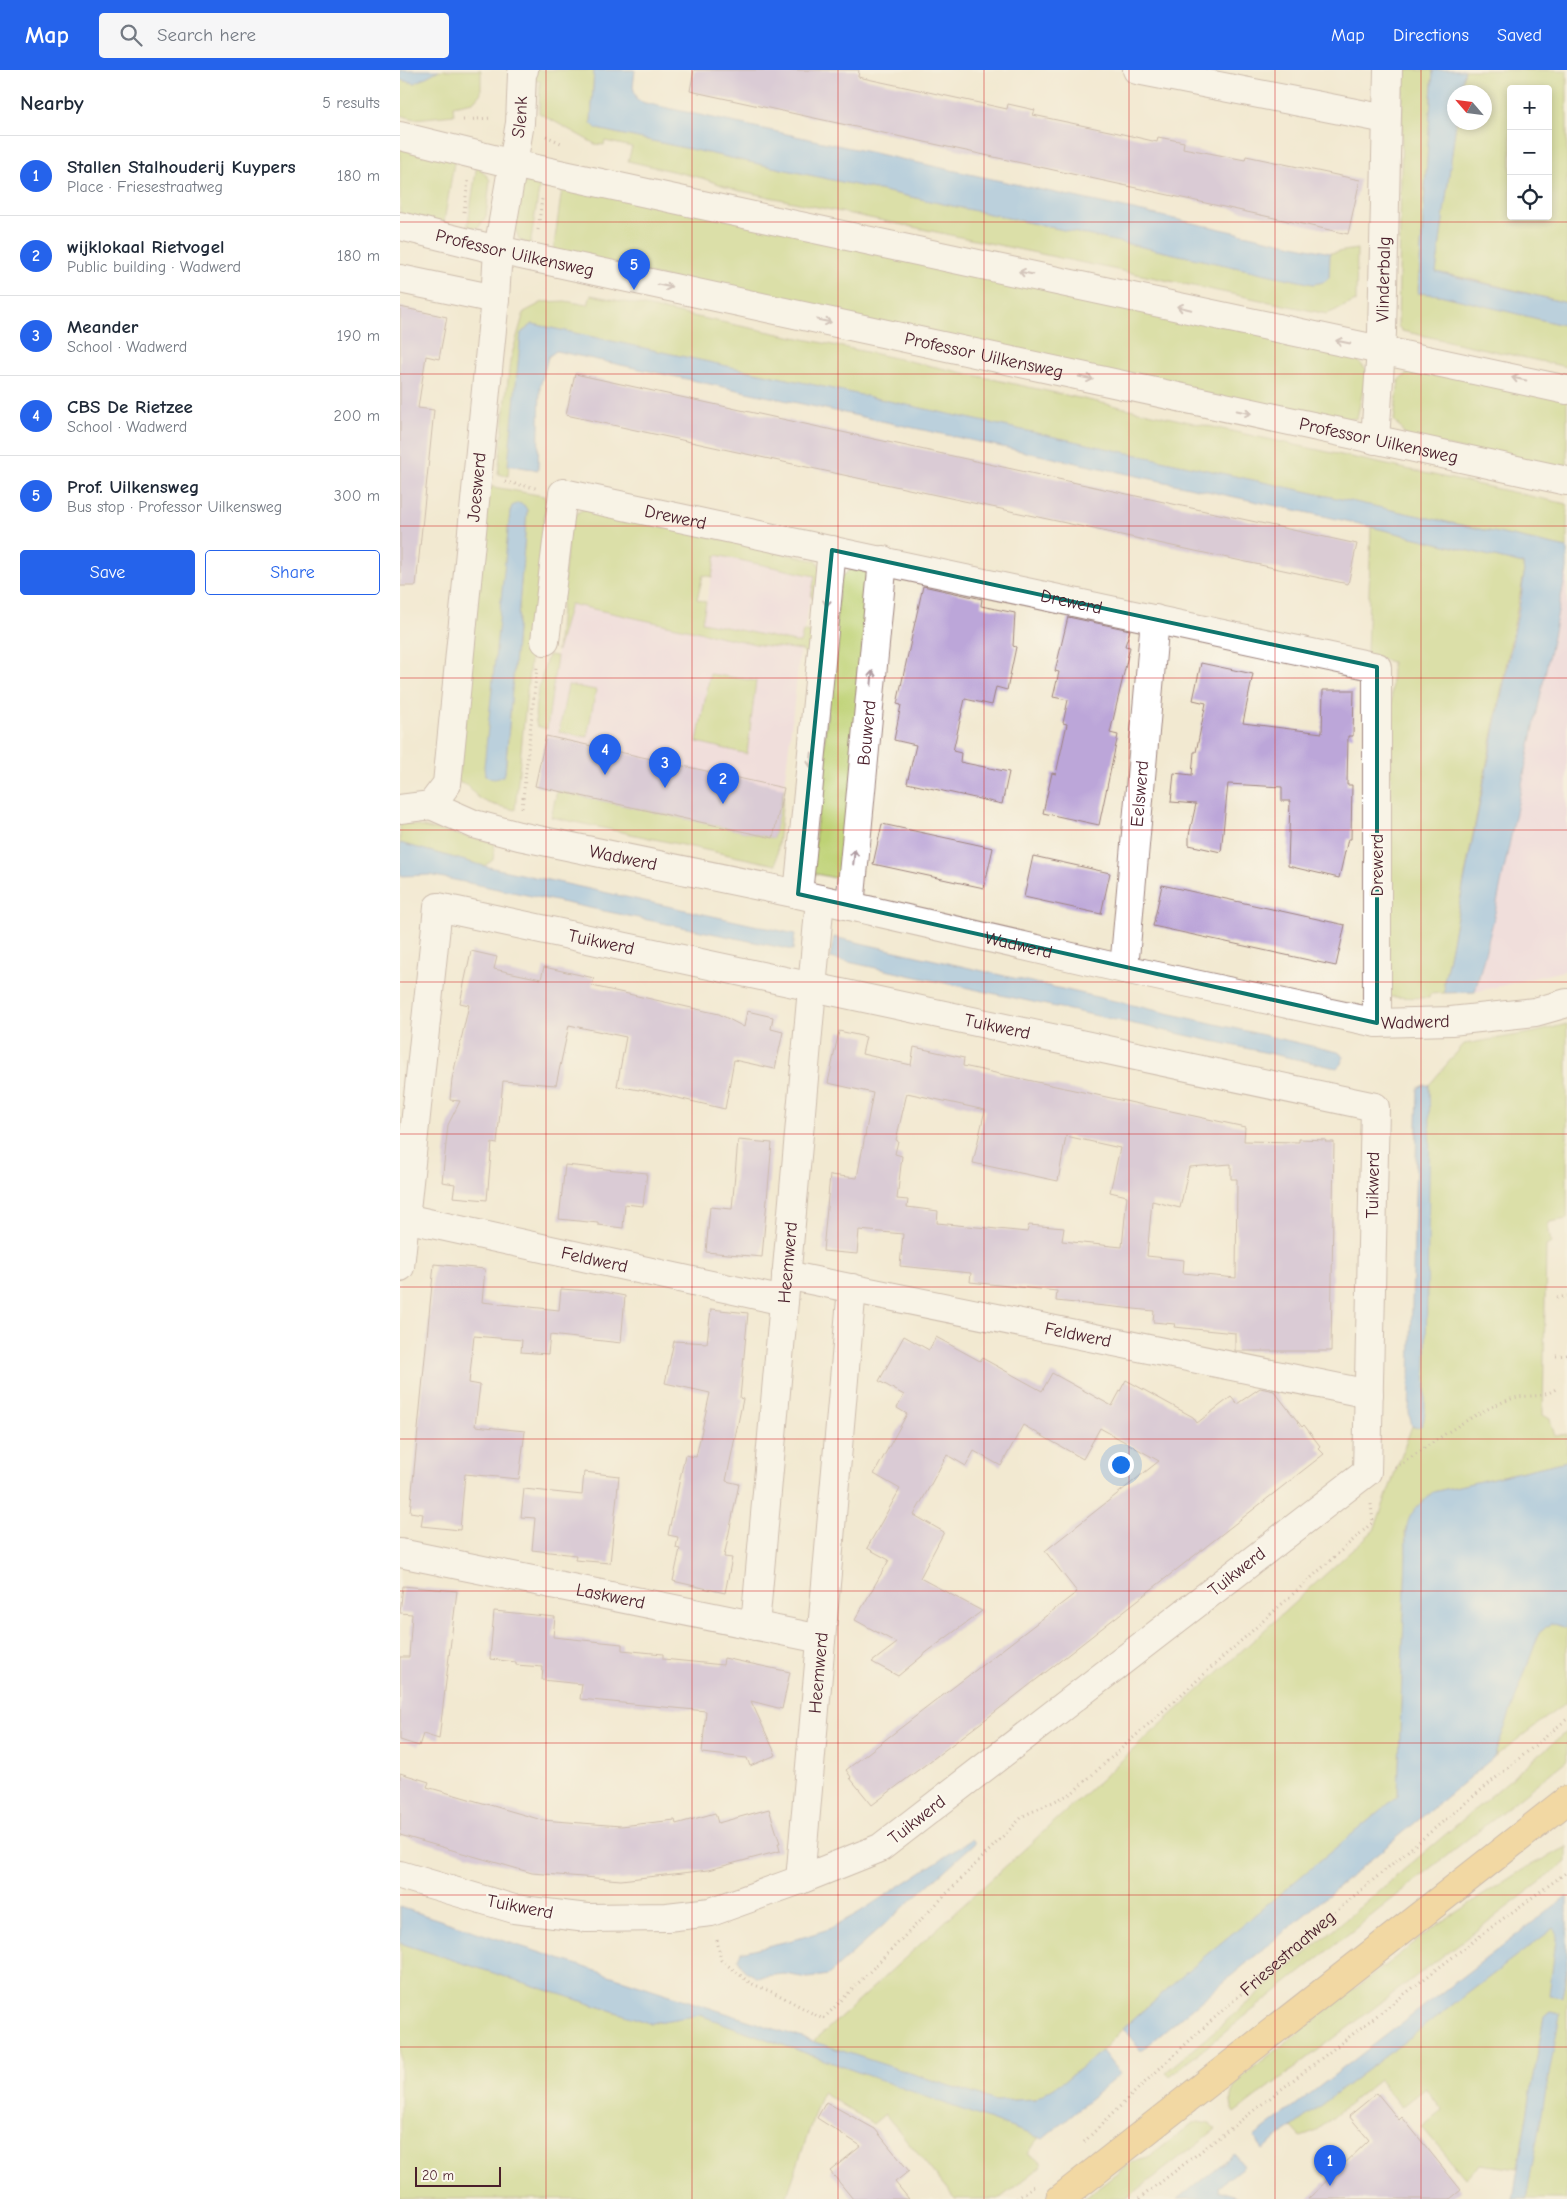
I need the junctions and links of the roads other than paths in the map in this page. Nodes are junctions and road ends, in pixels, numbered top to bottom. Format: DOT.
graph roads {
  1 [pos="524,70"];
  2 [pos="1137,70"];
  3 [pos="1388,70"];
  4 [pos="1386,119"];
  5 [pos="400,136"];
  6 [pos="513,164"];
  7 [pos="400,226"];
  8 [pos="498,250"];
  9 [pos="400,279"];
  10 [pos="495,300"];
  11 [pos="1381,350"];
  12 [pos="1567,390"];
  13 [pos="1375,440"];
  14 [pos="1567,480"];
  15 [pos="832,550"];
  16 [pos="883,560"];
  17 [pos="1155,619"];
  18 [pos="544,641"];
  19 [pos="431,805"];
  20 [pos="400,809"];
  21 [pos="809,897"];
  22 [pos="850,906"];
  23 [pos="1124,968"];
  24 [pos="812,985"];
  25 [pos="1567,1004"];
  26 [pos="1377,1023"];
  27 [pos="405,1218"];
  28 [pos="400,1267"];
  29 [pos="785,1288"];
  30 [pos="852,1288"];
  31 [pos="1369,1394"];
  32 [pos="400,1553"];
  33 [pos="756,1626"];
  34 [pos="821,1639"];
  35 [pos="1567,1800"];
  36 [pos="400,1875"];
  37 [pos="800,1880"];
  38 [pos="1060,2199"];
  1 -- 6 [label="street, Slenk"];
  2 -- 4 [label="street"];
  3 -- 4 [label="street, Vlinderbalg"];
  4 -- 11 [label="street, Vlinderbalg"];
  5 -- 6 [label="street"];
  6 -- 8 [label="street, Joeswerd"];
  11 -- 6 [label="street, one-way"];
  7 -- 8 [label="street, Professor Uilkensweg"];
  8 -- 10 [label="street, Joeswerd"];
  8 -- 13 [label="street, Professor Uilkensweg, one-way"];
  9 -- 10 [label="street"];
  10 -- 19 [label="street, Joeswerd"];
  12 -- 11 [label="street, one-way"];
  11 -- 13 [label="street, Vlinderbalg"];
  13 -- 14 [label="street, Professor Uilkensweg"];
  15 -- 16 [label="street, Drewerd"];
  15 -- 18 [label="street, Drewerd"];
  15 -- 21 [label="street, one-way"];
  16 -- 17 [label="street, Drewerd"];
  22 -- 16 [label="street, Bouwerd, one-way"];
  17 -- 23 [label="street, Eelswerd"];
  17 -- 26 [label="street, Drewerd"];
  19 -- 20 [label="street"];
  19 -- 21 [label="street, Wadwerd"];
  21 -- 22 [label="street, Wadwerd"];
  21 -- 24 [label="street, Heemwerd"];
  22 -- 23 [label="street, Wadwerd"];
  23 -- 26 [label="street, Wadwerd"];
  24 -- 27 [label="street, Tuikwerd"];
  24 -- 29 [label="street, Heemwerd"];
  24 -- 31 [label="street, Tuikwerd"];
  25 -- 26 [label="street, Wadwerd"];
  27 -- 28 [label="street, Tuikwerd"];
  27 -- 29 [label="street, Feldwerd"];
  29 -- 30 [label="street, Feldwerd"];
  29 -- 33 [label="street, Heemwerd"];
  30 -- 31 [label="street, Feldwerd"];
  30 -- 34 [label="street, Heemwerd"];
  31 -- 37 [label="street, Tuikwerd"];
  32 -- 33 [label="street, Laskwerd"];
  33 -- 34 [label="street, Laskwerd"];
  34 -- 37 [label="street, Heemwerd"];
  35 -- 38 [label="main road"];
  36 -- 37 [label="street, Tuikwerd"];
}
